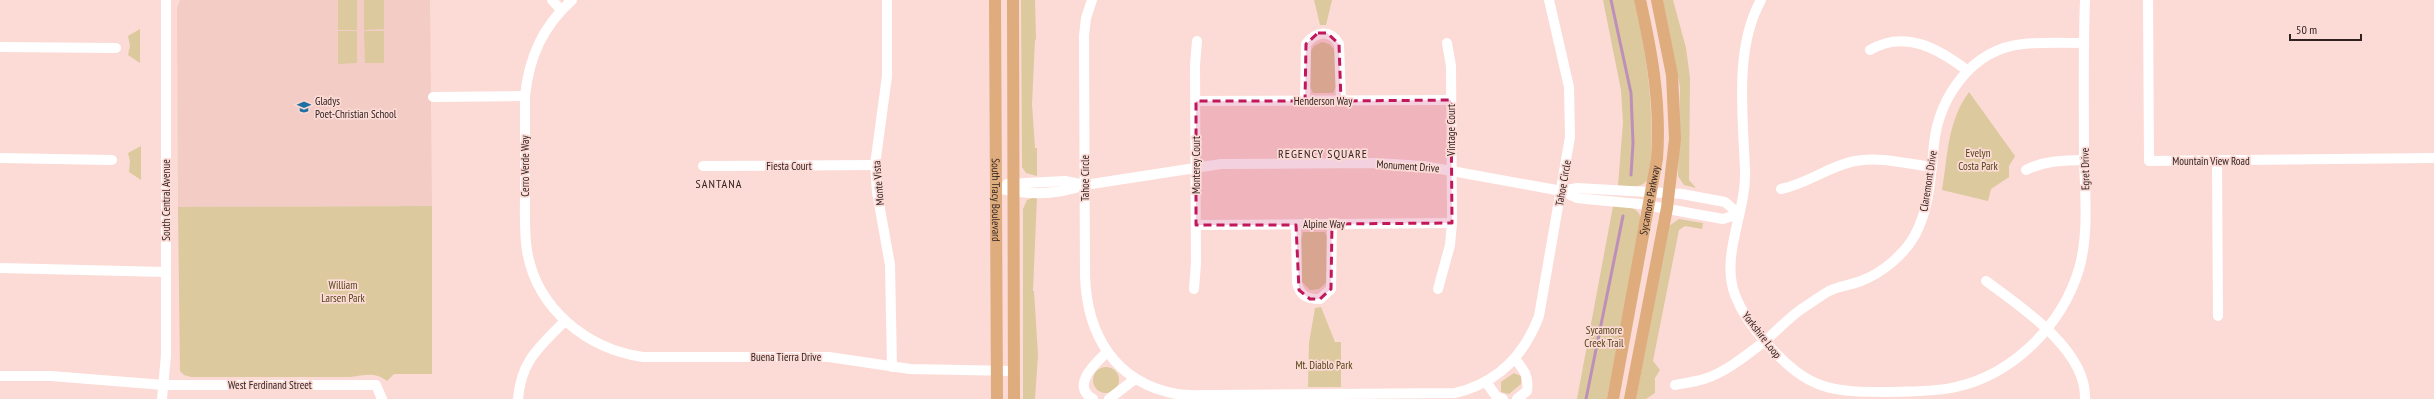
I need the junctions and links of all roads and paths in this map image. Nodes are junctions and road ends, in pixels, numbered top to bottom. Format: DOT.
graph roads {
  1 [pos="166,0"];
  2 [pos="552,0"];
  3 [pos="572,0"];
  4 [pos="888,0"];
  5 [pos="995,0"];
  6 [pos="1013,0"];
  7 [pos="1092,0"];
  8 [pos="1549,0"];
  9 [pos="1640,0"];
  10 [pos="1657,0"];
  11 [pos="1761,0"];
  12 [pos="2084,0"];
  13 [pos="2148,0"];
  14 [pos="561,10"];
  15 [pos="1197,42"];
  16 [pos="1446,43"];
  17 [pos="2083,43"];
  18 [pos="0,47"];
  19 [pos="116,48"];
  20 [pos="1870,50"];
  21 [pos="1968,71"];
  22 [pos="524,96"];
  23 [pos="433,97"];
  24 [pos="1451,100"];
  25 [pos="1196,101"];
  26 [pos="1306,101"];
  27 [pos="1341,101"];
  28 [pos="0,158"];
  29 [pos="2434,158"];
  30 [pos="112,160"];
  31 [pos="2084,160"];
  32 [pos="2217,161"];
  33 [pos="875,165"];
  34 [pos="703,166"];
  35 [pos="1932,167"];
  36 [pos="1196,168"];
  37 [pos="1451,170"];
  38 [pos="2026,170"];
  39 [pos="1085,185"];
  40 [pos="996,188"];
  41 [pos="1014,188"];
  42 [pos="1781,189"];
  43 [pos="1562,191"];
  44 [pos="1653,192"];
  45 [pos="1669,193"];
  46 [pos="1650,205"];
  47 [pos="1667,208"];
  48 [pos="1740,214"];
  49 [pos="1452,223"];
  50 [pos="1332,224"];
  51 [pos="1196,225"];
  52 [pos="1296,225"];
  53 [pos="0,268"];
  54 [pos="166,272"];
  55 [pos="1986,281"];
  56 [pos="1194,289"];
  57 [pos="1438,289"];
  58 [pos="2218,316"];
  59 [pos="565,321"];
  60 [pos="2047,330"];
  61 [pos="1764,341"];
  62 [pos="1107,352"];
  63 [pos="1515,359"];
  64 [pos="892,367"];
  65 [pos="997,371"];
  66 [pos="1014,371"];
  67 [pos="0,376"];
  68 [pos="1135,379"];
  69 [pos="1486,382"];
  70 [pos="164,385"];
  71 [pos="1674,385"];
  72 [pos="162,399"];
  73 [pos="382,399"];
  74 [pos="518,399"];
  75 [pos="997,399"];
  76 [pos="1014,399"];
  77 [pos="1093,399"];
  78 [pos="1109,399"];
  79 [pos="1504,399"];
  80 [pos="1518,399"];
  81 [pos="1613,399"];
  82 [pos="1630,399"];
  83 [pos="2085,399"];
  1 -- 54 [label="street, South Central Avenue"];
  2 -- 14 [label="street"];
  3 -- 14 [label="street, Cerro Verde Way"];
  4 -- 33 [label="street, Monte Vista"];
  5 -- 40 [label="main road, South Tracy Boulevard"];
  6 -- 41 [label="main road, South Tracy Boulevard"];
  7 -- 39 [label="street, Tahoe Circle"];
  8 -- 43 [label="street, Tahoe Circle"];
  9 -- 44 [label="main road, Sycamore Parkway"];
  10 -- 45 [label="main road, Sycamore Parkway"];
  11 -- 48 [label="street, Yorkshire Loop"];
  12 -- 17 [label="street, Egret Drive"];
  13 -- 32 [label="street, Mountain View Road"];
  14 -- 22 [label="street, Cerro Verde Way"];
  15 -- 25 [label="street, Monterey Court"];
  16 -- 24 [label="street, Vintage Court"];
  17 -- 21 [label="street, Claremont Drive"];
  17 -- 31 [label="street, Egret Drive"];
  18 -- 19 [label="street"];
  20 -- 21 [label="street"];
  21 -- 35 [label="street, Claremont Drive"];
  22 -- 23 [label="street"];
  22 -- 59 [label="street, Cerro Verde Way"];
  24 -- 27 [label="street, Henderson Way"];
  24 -- 37 [label="street, Vintage Court"];
  25 -- 26 [label="street, Henderson Way"];
  25 -- 36 [label="street, Monterey Court"];
  26 -- 27 [label="street, Henderson Way"];
  26 -- 27 [label="street"];
  28 -- 30 [label="street"];
  29 -- 32 [label="street, Mountain View Road"];
  31 -- 38 [label="street"];
  31 -- 60 [label="street, Egret Drive"];
  32 -- 58 [label="street"];
  33 -- 34 [label="street, Fiesta Court"];
  33 -- 64 [label="street, Monte Vista"];
  35 -- 42 [label="street"];
  35 -- 61 [label="street, Claremont Drive"];
  36 -- 37 [label="street, Monument Drive"];
  36 -- 39 [label="street, Monument Drive"];
  36 -- 51 [label="street, Monterey Court"];
  37 -- 43 [label="street, Monument Drive"];
  37 -- 49 [label="street, Vintage Court"];
  39 -- 41 [label="street, Monument Drive"];
  39 -- 62 [label="street, Tahoe Circle"];
  40 -- 41 [label="street, Monument Drive"];
  40 -- 65 [label="main road, South Tracy Boulevard"];
  41 -- 66 [label="main road, South Tracy Boulevard"];
  43 -- 44 [label="street, Monument Drive"];
  43 -- 46 [label="street, Monument Drive"];
  43 -- 63 [label="street, Tahoe Circle"];
  44 -- 45 [label="street, Monument Drive"];
  44 -- 46 [label="main road, Sycamore Parkway"];
  45 -- 47 [label="main road, Sycamore Parkway"];
  45 -- 48 [label="street, Monument Drive"];
  46 -- 47 [label="street, Monument Drive"];
  46 -- 81 [label="main road, Sycamore Parkway"];
  47 -- 48 [label="street, Monument Drive"];
  47 -- 82 [label="main road, Sycamore Parkway"];
  48 -- 61 [label="street, Yorkshire Loop"];
  49 -- 50 [label="street, Alpine Way"];
  49 -- 57 [label="street, Vintage Court"];
  50 -- 52 [label="street, Alpine Way"];
  50 -- 52 [label="street"];
  51 -- 52 [label="street, Alpine Way"];
  51 -- 56 [label="street, Monterey Court"];
  53 -- 54 [label="street"];
  54 -- 70 [label="street, South Central Avenue"];
  55 -- 60 [label="street"];
  59 -- 64 [label="street, Buena Tierra Drive"];
  59 -- 74 [label="street"];
  60 -- 61 [label="street, Yorkshire Loop"];
  60 -- 83 [label="street"];
  61 -- 71 [label="street, Claremont Drive"];
  62 -- 68 [label="street, Tahoe Circle"];
  62 -- 77 [label="street"];
  63 -- 69 [label="street, Tahoe Circle"];
  63 -- 80 [label="street"];
  64 -- 65 [label="street, Buena Tierra Drive"];
  65 -- 66 [label="street, Buena Tierra Drive"];
  65 -- 75 [label="main road, South Tracy Boulevard"];
  66 -- 76 [label="main road, South Tracy Boulevard"];
  67 -- 70 [label="street, West Ferdinand Street"];
  68 -- 69 [label="street, Tahoe Circle"];
  68 -- 78 [label="street"];
  69 -- 79 [label="street"];
  70 -- 72 [label="street, South Central Avenue"];
  70 -- 73 [label="street, West Ferdinand Street"];
}
